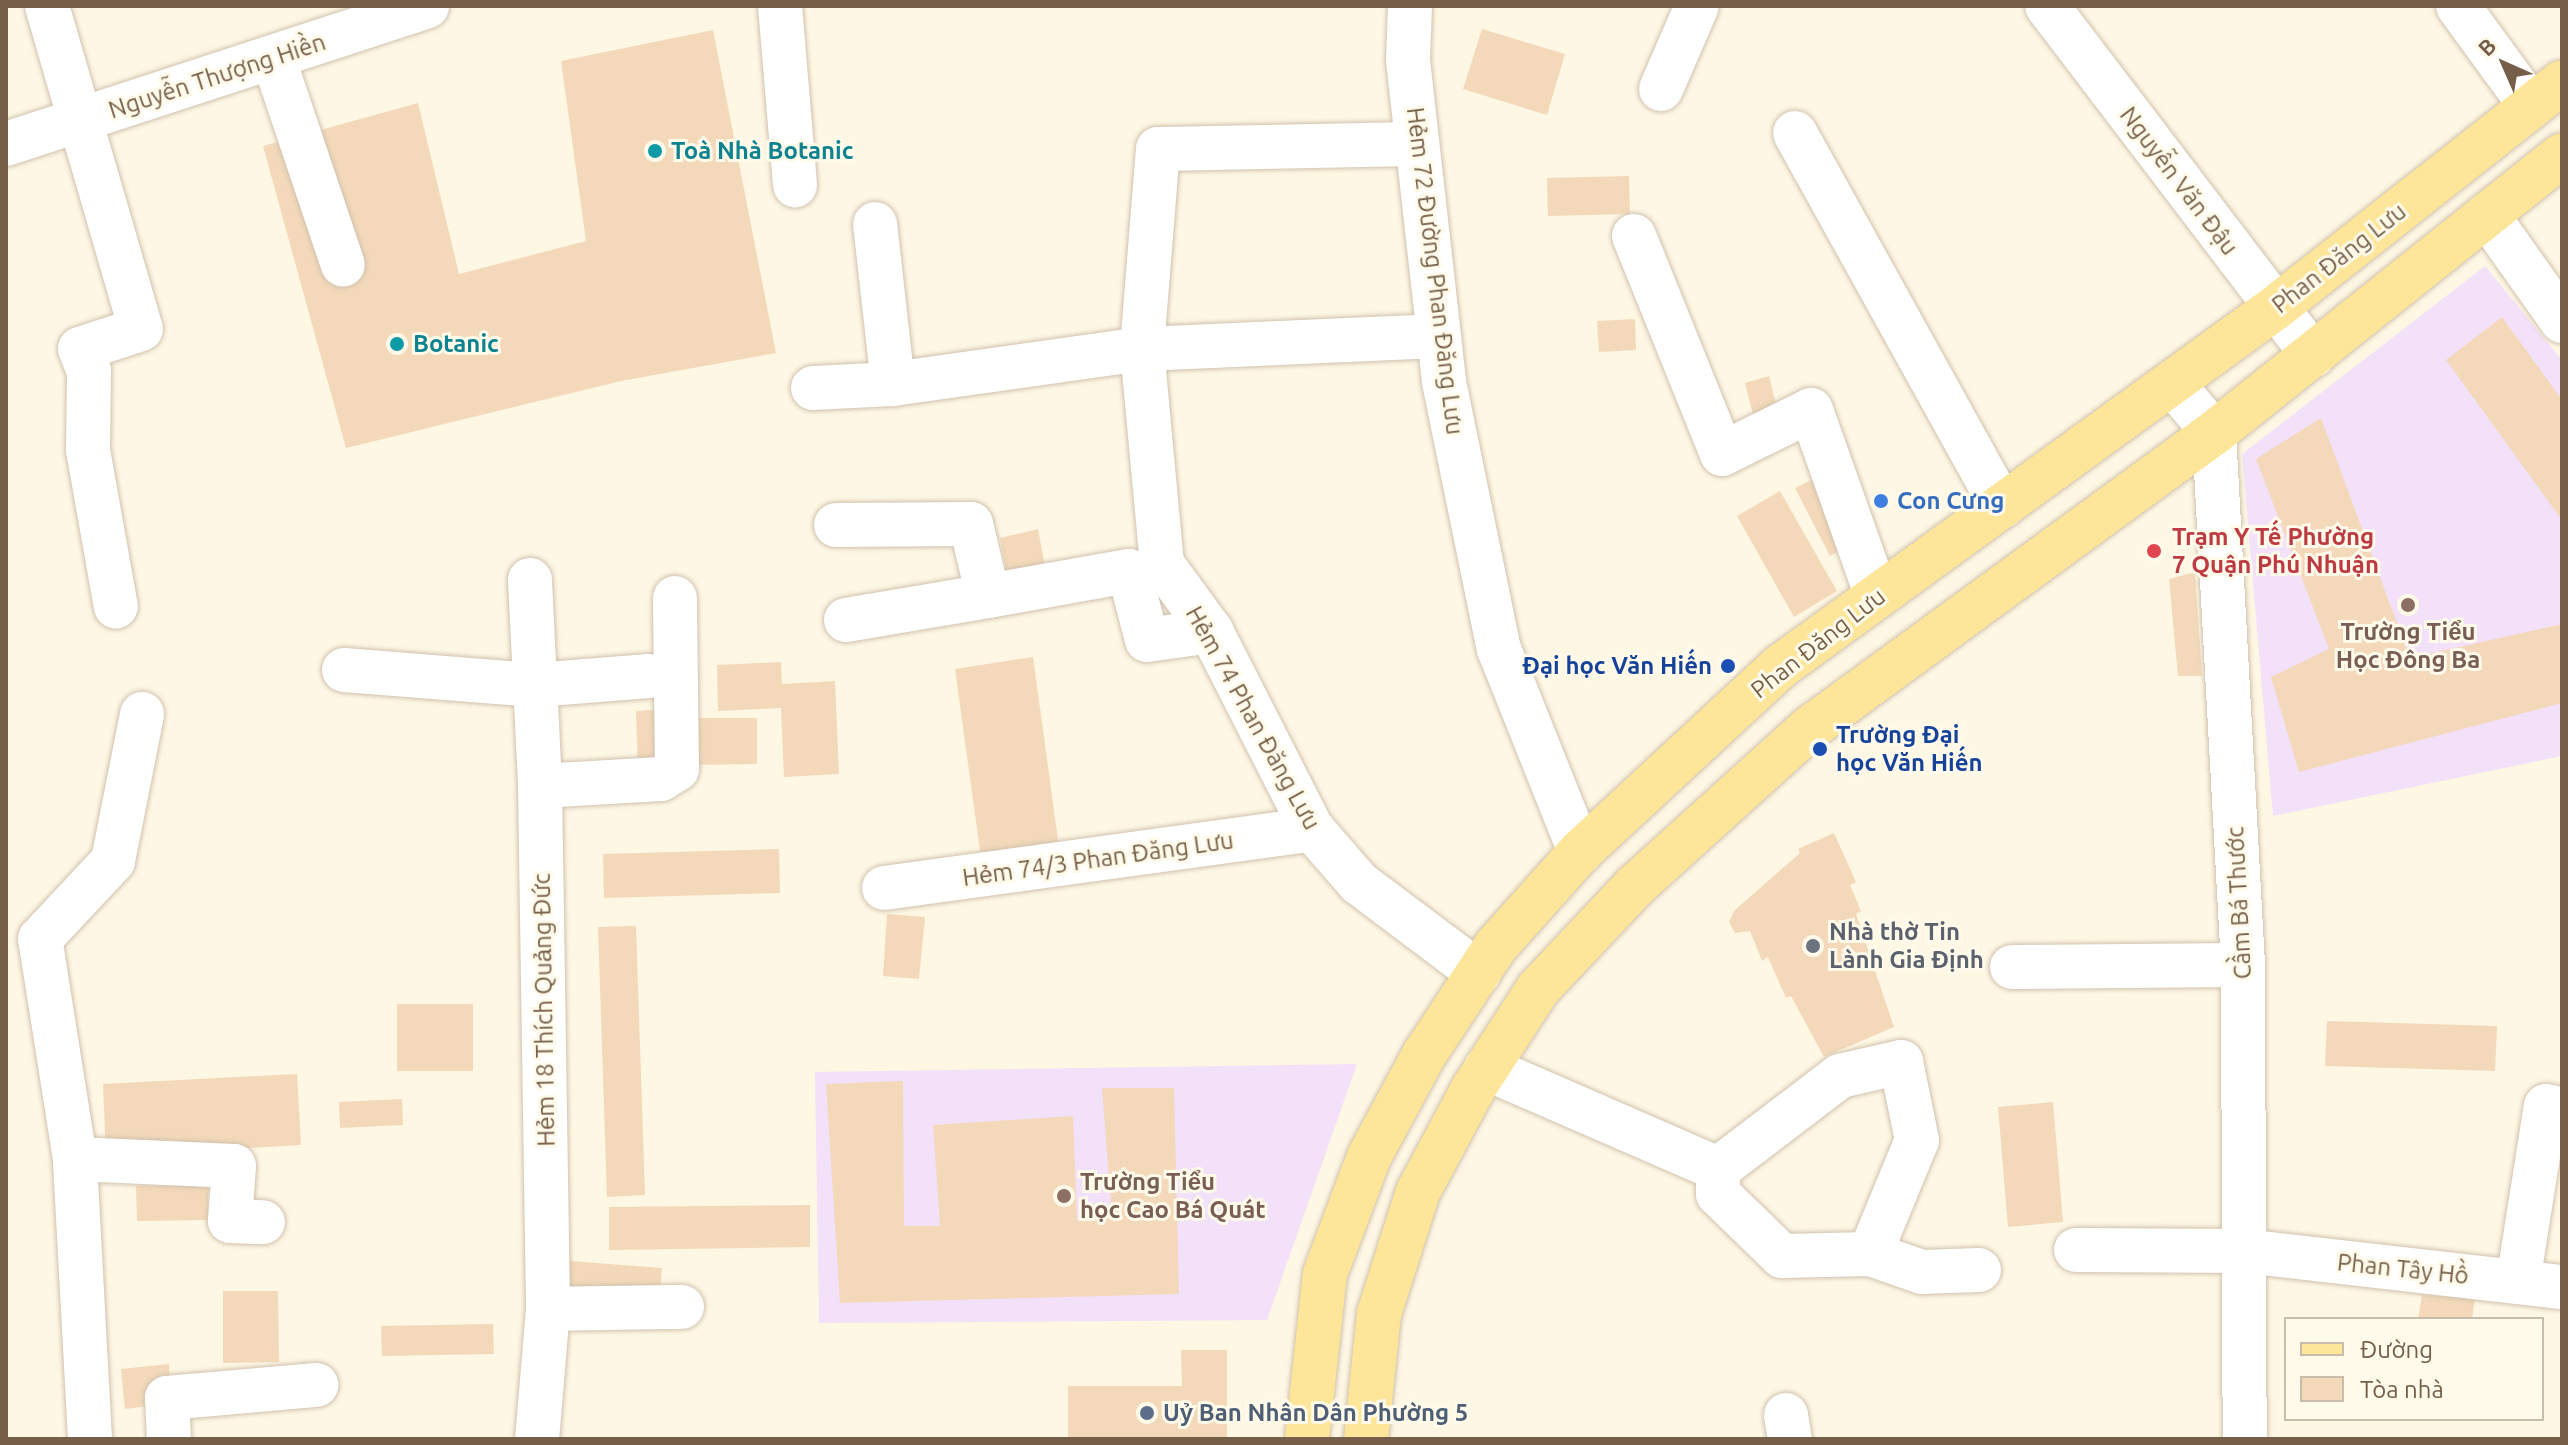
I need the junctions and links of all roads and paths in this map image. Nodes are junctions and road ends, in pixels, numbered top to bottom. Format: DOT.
graph roads {
  1 [pos="47,6"];
  2 [pos="427,6"];
  3 [pos="780,6"];
  4 [pos="1410,6"];
  5 [pos="1697,6"];
  6 [pos="2047,6"];
  7 [pos="2458,6"];
  8 [pos="273,57"];
  9 [pos="1661,89"];
  10 [pos="2547,94"];
  11 [pos="82,121"];
  12 [pos="1795,133"];
  13 [pos="6,144"];
  14 [pos="1417,144"];
  15 [pos="2562,155"];
  16 [pos="795,185"];
  17 [pos="2487,215"];
  18 [pos="875,224"];
  19 [pos="1634,236"];
  20 [pos="343,265"];
  21 [pos="2275,308"];
  22 [pos="2562,321"];
  23 [pos="1439,336"];
  24 [pos="1142,349"];
  25 [pos="2313,355"];
  26 [pos="2172,383"];
  27 [pos="893,384"];
  28 [pos="813,388"];
  29 [pos="2214,433"];
  30 [pos="2002,506"];
  31 [pos="836,525"];
  32 [pos="530,580"];
  33 [pos="988,596"];
  34 [pos="1877,596"];
  35 [pos="675,598"];
  36 [pos="116,607"];
  37 [pos="846,620"];
  38 [pos="1211,631"];
  39 [pos="344,670"];
  40 [pos="649,676"];
  41 [pos="535,685"];
  42 [pos="142,714"];
  43 [pos="540,786"];
  44 [pos="1312,829"];
  45 [pos="1580,852"];
  46 [pos="884,888"];
  47 [pos="24,961"];
  48 [pos="2243,965"];
  49 [pos="2012,967"];
  50 [pos="1479,973"];
  51 [pos="1486,1068"];
  52 [pos="2562,1109"];
  53 [pos="75,1159"];
  54 [pos="1718,1169"];
  55 [pos="263,1222"];
  56 [pos="2076,1250"];
  57 [pos="2244,1251"];
  58 [pos="1870,1254"];
  59 [pos="1979,1270"];
  60 [pos="2518,1282"];
  61 [pos="2562,1287"];
  62 [pos="682,1307"];
  63 [pos="548,1309"];
  64 [pos="316,1385"];
  65 [pos="90,1439"];
  66 [pos="169,1439"];
  67 [pos="537,1439"];
  68 [pos="1307,1439"];
  69 [pos="1366,1439"];
  70 [pos="2245,1439"];
  1 -- 11 [label="street"];
  2 -- 8 [label="street, Nguyễn Thượng Hiền"];
  3 -- 16 [label="street"];
  4 -- 14 [label="street, Hẻm 72 Đường Phan Đăng Lưu"];
  5 -- 9 [label="street"];
  6 -- 21 [label="street, Nguyễn Văn Đậu"];
  7 -- 10 [label="street"];
  8 -- 11 [label="street, Nguyễn Thượng Hiền"];
  8 -- 20 [label="street"];
  10 -- 21 [label="main road, Phan Đăng Lưu"];
  11 -- 13 [label="street, Nguyễn Thượng Hiền"];
  11 -- 36 [label="street"];
  12 -- 30 [label="street"];
  14 -- 23 [label="street, Hẻm 72 Đường Phan Đăng Lưu"];
  14 -- 24 [label="street, Hẻm 74 Phan Đăng Lưu"];
  15 -- 17 [label="main road"];
  17 -- 22 [label="street"];
  17 -- 25 [label="main road"];
  18 -- 27 [label="street"];
  19 -- 34 [label="street"];
  21 -- 25 [label="street, Nguyễn Văn Đậu"];
  21 -- 26 [label="main road, Phan Đăng Lưu"];
  23 -- 24 [label="street"];
  23 -- 45 [label="street, Hẻm 72 Đường Phan Đăng Lưu"];
  24 -- 27 [label="street"];
  24 -- 38 [label="street, Hẻm 74 Phan Đăng Lưu"];
  25 -- 29 [label="main road"];
  26 -- 29 [label="street"];
  26 -- 30 [label="main road, Phan Đăng Lưu"];
  27 -- 28 [label="street"];
  29 -- 48 [label="street, Cầm Bá Thước"];
  29 -- 51 [label="main road"];
  30 -- 34 [label="main road, Phan Đăng Lưu"];
  31 -- 33 [label="street"];
  32 -- 41 [label="street, Hẻm 18 Thích Quảng Đức"];
  33 -- 37 [label="street"];
  33 -- 38 [label="street"];
  34 -- 45 [label="main road, Phan Đăng Lưu"];
  35 -- 43 [label="street"];
  38 -- 44 [label="street, Hẻm 74 Phan Đăng Lưu"];
  39 -- 41 [label="street"];
  40 -- 41 [label="street"];
  41 -- 43 [label="street, Hẻm 18 Thích Quảng Đức"];
  42 -- 47 [label="street"];
  43 -- 63 [label="street, Hẻm 18 Thích Quảng Đức"];
  44 -- 46 [label="street, Hẻm 74/3 Phan Đăng Lưu"];
  44 -- 50 [label="street, Hẻm 74 Phan Đăng Lưu"];
  45 -- 50 [label="main road, Phan Đăng Lưu"];
  47 -- 53 [label="street"];
  48 -- 49 [label="street"];
  48 -- 57 [label="street, Cầm Bá Thước"];
  50 -- 68 [label="main road, Phan Đăng Lưu"];
  51 -- 54 [label="street"];
  51 -- 69 [label="main road"];
  52 -- 60 [label="street"];
  53 -- 55 [label="street"];
  53 -- 65 [label="street"];
  54 -- 58 [label="street"];
  54 -- 58 [label="street"];
  56 -- 57 [label="street, Phan Tây Hồ"];
  57 -- 60 [label="street, Phan Tây Hồ"];
  57 -- 70 [label="street, Cầm Bá Thước"];
  58 -- 59 [label="street"];
  60 -- 61 [label="street, Phan Tây Hồ"];
  62 -- 63 [label="street"];
  63 -- 67 [label="street, Hẻm 18 Thích Quảng Đức"];
  64 -- 66 [label="street"];
}
